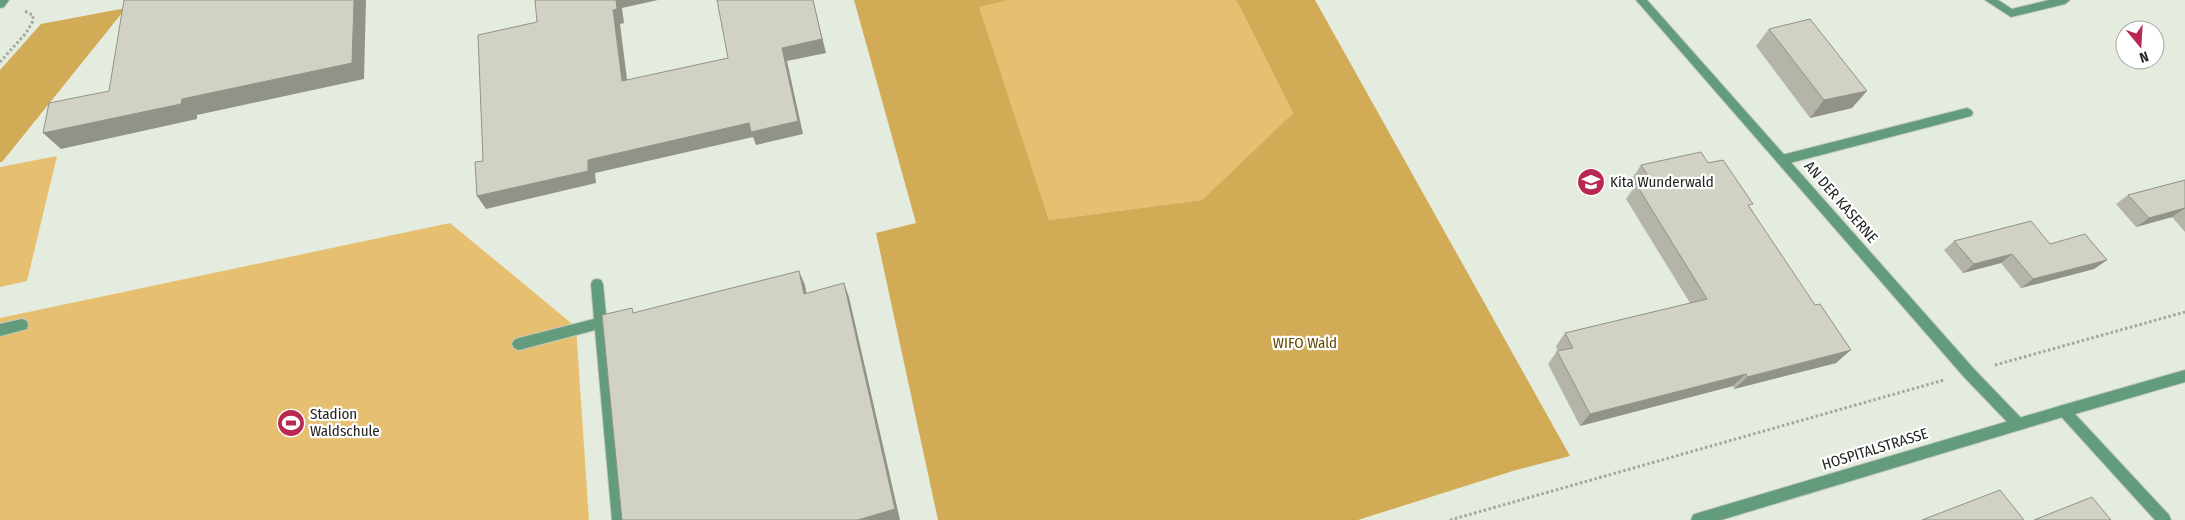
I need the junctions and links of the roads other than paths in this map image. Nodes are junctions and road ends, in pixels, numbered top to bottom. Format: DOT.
graph roads {
  1 [pos="4,0"];
  2 [pos="1642,0"];
  3 [pos="1990,0"];
  4 [pos="2065,0"];
  5 [pos="0,4"];
  6 [pos="1967,113"];
  7 [pos="1782,160"];
  8 [pos="597,284"];
  9 [pos="601,322"];
  10 [pos="22,326"];
  11 [pos="0,330"];
  12 [pos="519,344"];
  13 [pos="2185,376"];
  14 [pos="2063,411"];
  15 [pos="2018,424"];
  16 [pos="619,520"];
  17 [pos="1698,520"];
  18 [pos="2164,520"];
  1 -- 5 [label="street"];
  2 -- 7 [label="street, AN DER KASERNE"];
  3 -- 4 [label="street"];
  6 -- 7 [label="street"];
  7 -- 15 [label="street, AN DER KASERNE"];
  8 -- 9 [label="street"];
  9 -- 12 [label="street"];
  9 -- 16 [label="street"];
  10 -- 11 [label="street"];
  13 -- 14 [label="street"];
  14 -- 15 [label="street, HOSPITALSTRASSE"];
  14 -- 18 [label="street"];
  15 -- 17 [label="street, HOSPITALSTRASSE"];
}
